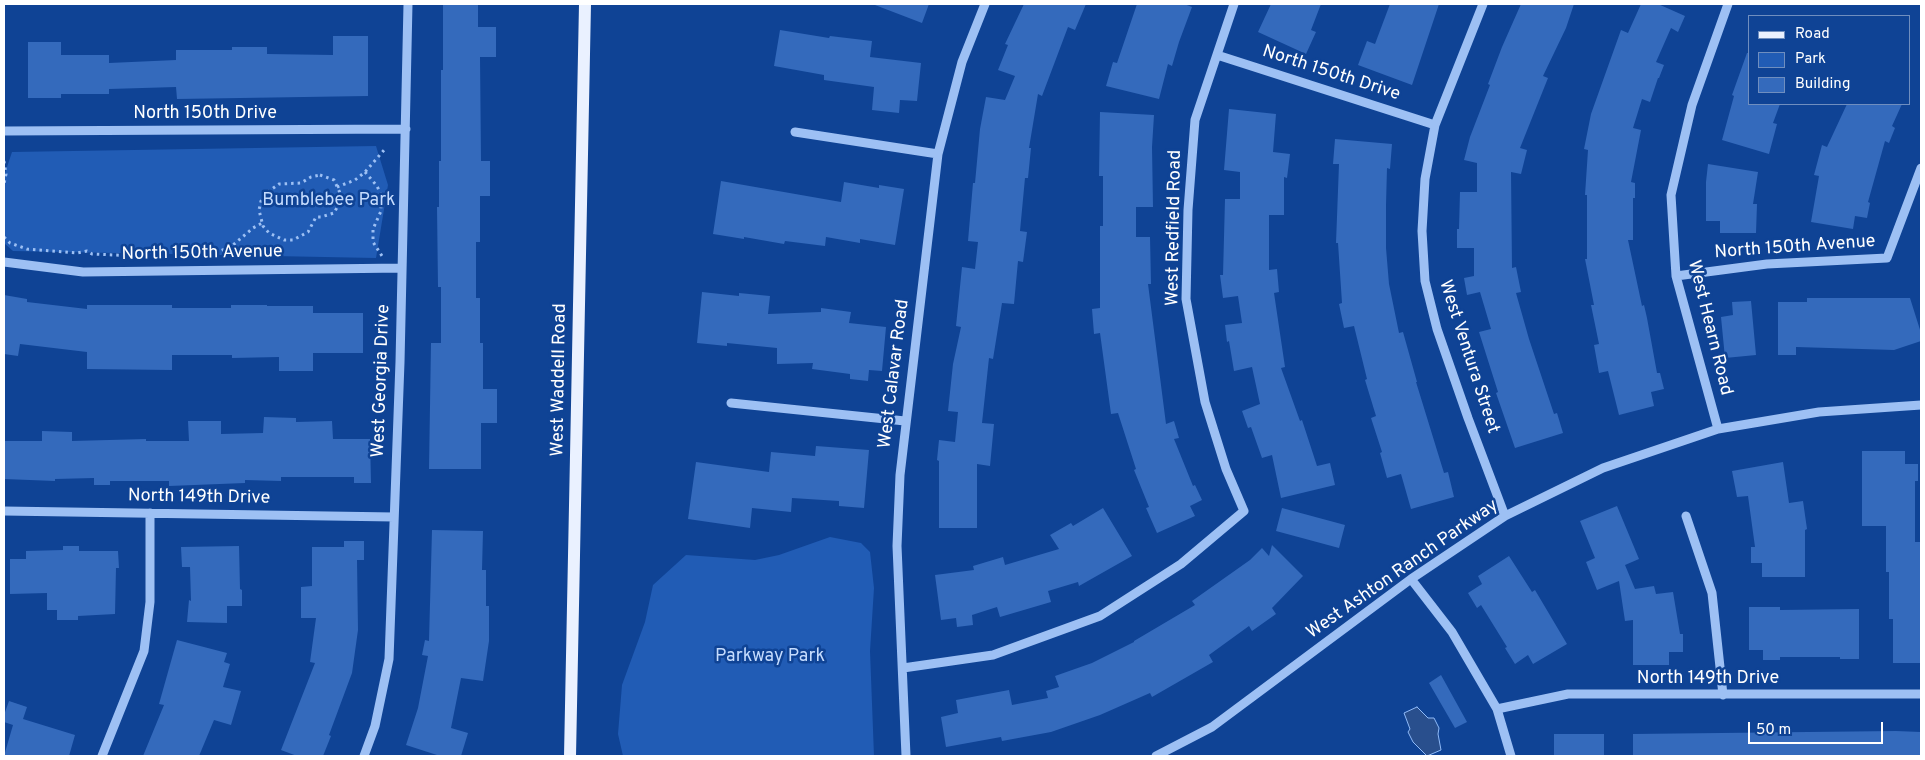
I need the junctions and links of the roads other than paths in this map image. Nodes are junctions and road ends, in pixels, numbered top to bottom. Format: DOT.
graph roads {
  1 [pos="408,4"];
  2 [pos="585,4"];
  3 [pos="985,4"];
  4 [pos="1234,4"];
  5 [pos="1483,4"];
  6 [pos="1728,4"];
  7 [pos="1218,55"];
  8 [pos="1436,125"];
  9 [pos="406,129"];
  10 [pos="4,131"];
  11 [pos="795,132"];
  12 [pos="938,154"];
  13 [pos="1921,168"];
  14 [pos="4,262"];
  15 [pos="402,268"];
  16 [pos="1676,276"];
  17 [pos="731,403"];
  18 [pos="1921,405"];
  19 [pos="905,421"];
  20 [pos="1718,428"];
  21 [pos="4,511"];
  22 [pos="150,513"];
  23 [pos="1505,516"];
  24 [pos="1686,516"];
  25 [pos="394,517"];
  26 [pos="1412,580"];
  27 [pos="903,668"];
  28 [pos="1921,694"];
  29 [pos="1723,696"];
  30 [pos="1497,709"];
  31 [pos="102,756"];
  32 [pos="364,756"];
  33 [pos="570,756"];
  34 [pos="906,756"];
  35 [pos="1156,756"];
  36 [pos="1511,756"];
  1 -- 9 [label="street, West Georgia Drive"];
  2 -- 33 [label="main road, West Waddell Road"];
  3 -- 12 [label="street, West Calavar Road"];
  4 -- 7 [label="street, West Redfield Road"];
  5 -- 8 [label="street, West Ventura Street"];
  6 -- 16 [label="street, West Hearn Road"];
  7 -- 8 [label="street, North 150th Drive"];
  7 -- 27 [label="street, West Redfield Road"];
  8 -- 23 [label="street, West Ventura Street"];
  9 -- 10 [label="street, North 150th Drive"];
  9 -- 15 [label="street, West Georgia Drive"];
  11 -- 12 [label="street"];
  12 -- 19 [label="street, West Calavar Road"];
  13 -- 16 [label="street, North 150th Avenue"];
  14 -- 15 [label="street, North 150th Avenue"];
  15 -- 25 [label="street, West Georgia Drive"];
  16 -- 20 [label="street, West Hearn Road"];
  17 -- 19 [label="street"];
  18 -- 20 [label="street, West Ashton Ranch Parkway"];
  19 -- 27 [label="street, West Calavar Road"];
  20 -- 23 [label="street, West Ashton Ranch Parkway"];
  21 -- 22 [label="street, North 149th Drive"];
  22 -- 25 [label="street, North 149th Drive"];
  22 -- 31 [label="street"];
  23 -- 26 [label="street, West Ashton Ranch Parkway"];
  24 -- 29 [label="street"];
  25 -- 32 [label="street, West Georgia Drive"];
  26 -- 30 [label="street"];
  26 -- 35 [label="street, West Ashton Ranch Parkway"];
  27 -- 34 [label="street, West Calavar Road"];
  28 -- 29 [label="street, North 149th Drive"];
  29 -- 30 [label="street, North 149th Drive"];
  30 -- 36 [label="street"];
}
